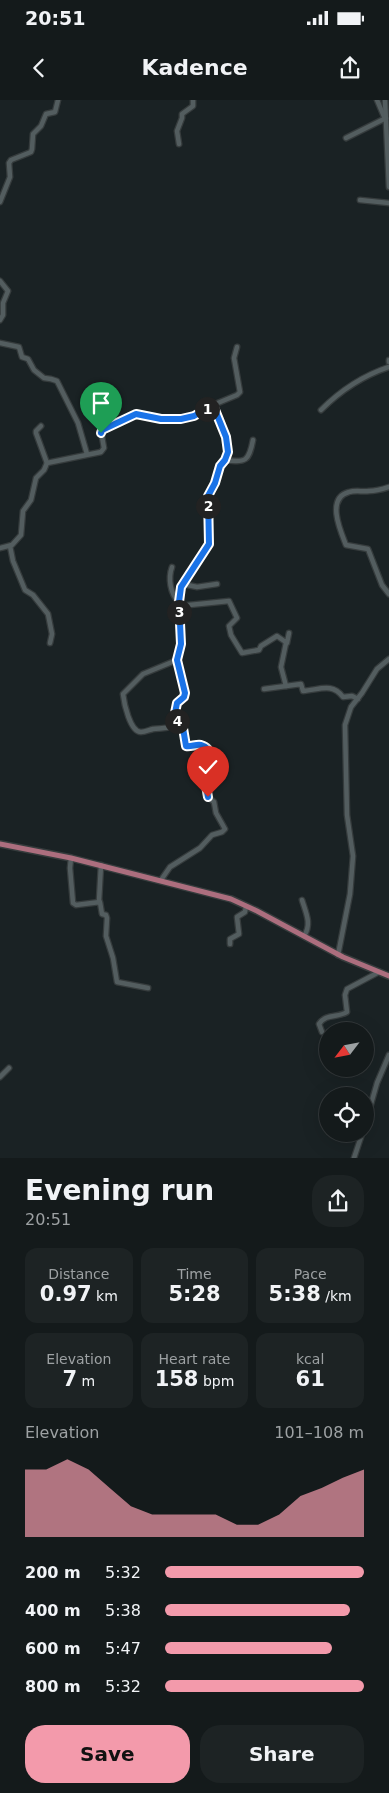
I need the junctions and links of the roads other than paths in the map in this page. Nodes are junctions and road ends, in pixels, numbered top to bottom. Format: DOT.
graph roads {
  1 [pos="58,100"];
  2 [pos="193,100"];
  3 [pos="377,100"];
  4 [pos="385,100"];
  5 [pos="386,118"];
  6 [pos="346,138"];
  7 [pos="178,144"];
  8 [pos="388,148"];
  9 [pos="389,187"];
  10 [pos="360,200"];
  11 [pos="0,202"];
  12 [pos="389,203"];
  13 [pos="0,282"];
  14 [pos="0,320"];
  15 [pos="0,344"];
  16 [pos="237,347"];
  17 [pos="389,367"];
  18 [pos="213,405"];
  19 [pos="322,410"];
  20 [pos="41,426"];
  21 [pos="253,440"];
  22 [pos="87,454"];
  23 [pos="225,460"];
  24 [pos="47,463"];
  25 [pos="389,487"];
  26 [pos="10,546"];
  27 [pos="0,548"];
  28 [pos="172,568"];
  29 [pos="182,584"];
  30 [pos="217,584"];
  31 [pos="389,594"];
  32 [pos="179,604"];
  33 [pos="172,612"];
  34 [pos="179,615"];
  35 [pos="290,633"];
  36 [pos="50,643"];
  37 [pos="286,643"];
  38 [pos="389,659"];
  39 [pos="177,660"];
  40 [pos="286,686"];
  41 [pos="264,689"];
  42 [pos="358,699"];
  43 [pos="181,725"];
  44 [pos="0,844"];
  45 [pos="71,858"];
  46 [pos="101,865"];
  47 [pos="161,880"];
  48 [pos="302,900"];
  49 [pos="99,901"];
  50 [pos="246,906"];
  51 [pos="304,936"];
  52 [pos="230,944"];
  53 [pos="338,955"];
  54 [pos="379,972"];
  55 [pos="389,976"];
  56 [pos="148,988"];
  57 [pos="320,1022"];
  58 [pos="389,1055"];
  59 [pos="9,1068"];
  60 [pos="0,1077"];
  61 [pos="374,1094"];
  62 [pos="359,1142"];
  63 [pos="354,1158"];
  1 -- 11 [label="street"];
  2 -- 7 [label="street"];
  3 -- 5 [label="street"];
  4 -- 5 [label="street"];
  5 -- 6 [label="street"];
  5 -- 8 [label="street"];
  8 -- 9 [label="street"];
  10 -- 12 [label="street"];
  13 -- 14 [label="street"];
  15 -- 22 [label="street"];
  16 -- 18 [label="street"];
  17 -- 19 [label="street"];
  18 -- 22 [label="street"];
  18 -- 23 [label="street"];
  20 -- 24 [label="street"];
  21 -- 23 [label="street"];
  22 -- 24 [label="street"];
  23 -- 29 [label="street"];
  24 -- 26 [label="street"];
  25 -- 31 [label="street"];
  26 -- 27 [label="street"];
  26 -- 36 [label="street"];
  28 -- 32 [label="street"];
  29 -- 30 [label="street"];
  29 -- 32 [label="street"];
  32 -- 34 [label="street"];
  32 -- 37 [label="street"];
  33 -- 34 [label="street"];
  34 -- 39 [label="street"];
  35 -- 37 [label="street"];
  37 -- 40 [label="street"];
  38 -- 42 [label="street"];
  39 -- 43 [label="street"];
  39 -- 43 [label="street"];
  40 -- 41 [label="street"];
  40 -- 42 [label="street"];
  42 -- 53 [label="street"];
  43 -- 47 [label="street"];
  44 -- 45 [label="main road"];
  45 -- 46 [label="main road"];
  45 -- 49 [label="street"];
  46 -- 47 [label="main road"];
  46 -- 49 [label="street"];
  47 -- 50 [label="main road"];
  48 -- 51 [label="street"];
  49 -- 56 [label="street"];
  50 -- 51 [label="main road"];
  50 -- 52 [label="street"];
  51 -- 53 [label="main road"];
  53 -- 54 [label="main road"];
  54 -- 55 [label="main road"];
  54 -- 57 [label="street"];
  58 -- 61 [label="street"];
  59 -- 60 [label="street"];
  62 -- 63 [label="street"];
}
